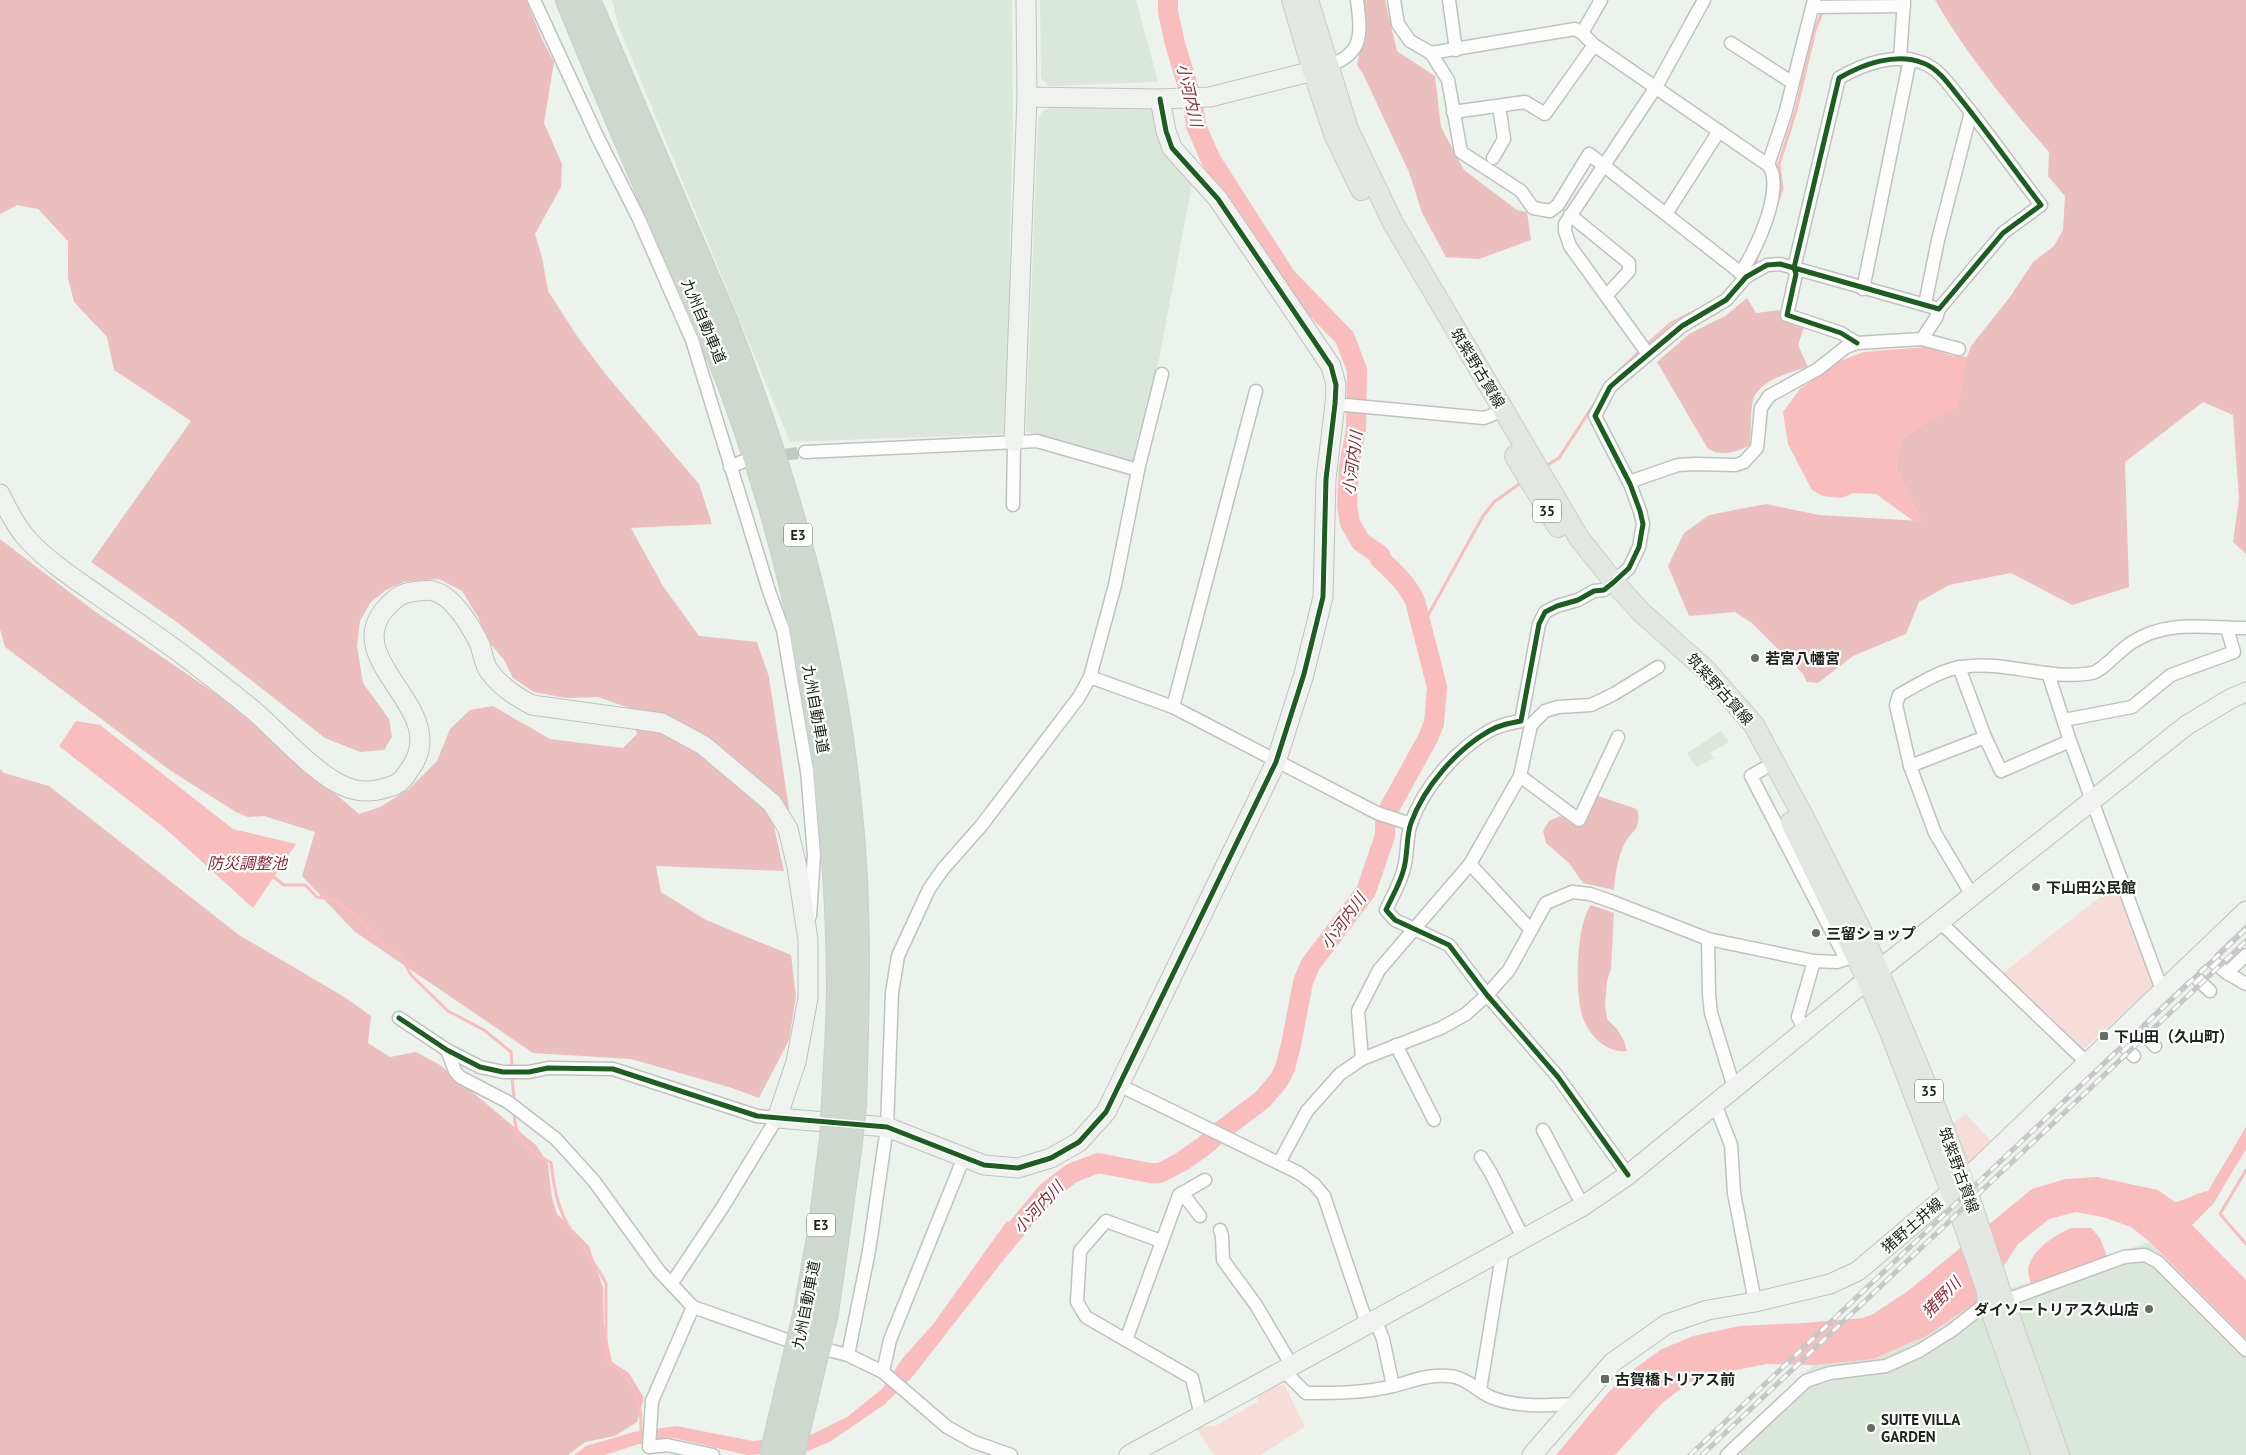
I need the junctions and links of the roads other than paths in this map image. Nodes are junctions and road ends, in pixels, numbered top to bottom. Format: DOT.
graph roads {
  1 [pos="534,0"];
  2 [pos="568,0"];
  3 [pos="588,0"];
  4 [pos="1026,0"];
  5 [pos="1292,0"];
  6 [pos="1308,0"];
  7 [pos="1356,0"];
  8 [pos="1394,0"];
  9 [pos="1449,0"];
  10 [pos="1601,0"];
  11 [pos="1704,0"];
  12 [pos="1813,3"];
  13 [pos="1904,3"];
  14 [pos="1854,4"];
  15 [pos="1582,33"];
  16 [pos="1731,43"];
  17 [pos="1594,45"];
  18 [pos="1456,50"];
  19 [pos="1432,53"];
  20 [pos="1905,59"];
  21 [pos="1320,69"];
  22 [pos="1793,83"];
  23 [pos="1656,87"];
  24 [pos="1027,97"];
  25 [pos="1165,99"];
  26 [pos="1499,106"];
  27 [pos="1453,112"];
  28 [pos="1971,112"];
  29 [pos="1719,131"];
  30 [pos="1493,158"];
  31 [pos="1604,164"];
  32 [pos="1768,165"];
  33 [pos="1666,214"];
  34 [pos="1570,216"];
  35 [pos="1794,268"];
  36 [pos="1743,275"];
  37 [pos="1863,289"];
  38 [pos="1607,295"];
  39 [pos="1925,304"];
  40 [pos="1938,310"];
  41 [pos="1922,339"];
  42 [pos="1857,343"];
  43 [pos="1958,349"];
  44 [pos="1648,354"];
  45 [pos="1162,374"];
  46 [pos="1256,391"];
  47 [pos="1340,404"];
  48 [pos="1492,415"];
  49 [pos="1014,442"];
  50 [pos="805,452"];
  51 [pos="744,461"];
  52 [pos="730,467"];
  53 [pos="1138,470"];
  54 [pos="1628,482"];
  55 [pos="0,494"];
  56 [pos="1013,505"];
  57 [pos="1609,586"];
  58 [pos="2227,628"];
  59 [pos="2246,628"];
  60 [pos="1658,667"];
  61 [pos="1960,667"];
  62 [pos="2048,674"];
  63 [pos="1090,677"];
  64 [pos="2246,692"];
  65 [pos="1173,707"];
  66 [pos="2064,720"];
  67 [pos="1526,723"];
  68 [pos="1618,737"];
  69 [pos="1985,737"];
  70 [pos="2070,741"];
  71 [pos="1276,762"];
  72 [pos="1910,766"];
  73 [pos="1520,776"];
  74 [pos="2092,801"];
  75 [pos="1408,823"];
  76 [pos="1470,864"];
  77 [pos="1973,897"];
  78 [pos="2246,911"];
  79 [pos="1940,922"];
  80 [pos="1413,928"];
  81 [pos="1530,929"];
  82 [pos="1708,939"];
  83 [pos="808,940"];
  84 [pos="2202,953"];
  85 [pos="2246,955"];
  86 [pos="1850,956"];
  87 [pos="1814,961"];
  88 [pos="2186,968"];
  89 [pos="2227,973"];
  90 [pos="1874,976"];
  91 [pos="2246,984"];
  92 [pos="2162,990"];
  93 [pos="2210,991"];
  94 [pos="1487,995"];
  95 [pos="399,1018"];
  96 [pos="2132,1019"];
  97 [pos="1805,1031"];
  98 [pos="2114,1036"];
  99 [pos="1396,1045"];
  100 [pos="2155,1046"];
  101 [pos="447,1050"];
  102 [pos="2134,1056"];
  103 [pos="1362,1059"];
  104 [pos="2086,1062"];
  105 [pos="1119,1085"];
  106 [pos="1734,1088"];
  107 [pos="844,1103"];
  108 [pos="1715,1104"];
  109 [pos="777,1118"];
  110 [pos="1434,1120"];
  111 [pos="887,1127"];
  112 [pos="1542,1130"];
  113 [pos="964,1157"];
  114 [pos="1481,1158"];
  115 [pos="1279,1162"];
  116 [pos="1628,1175"];
  117 [pos="1205,1180"];
  118 [pos="1958,1186"];
  119 [pos="1182,1193"];
  120 [pos="1583,1206"];
  121 [pos="1200,1216"];
  122 [pos="1220,1230"];
  123 [pos="1523,1238"];
  124 [pos="1161,1241"];
  125 [pos="1503,1250"];
  126 [pos="672,1283"];
  127 [pos="1994,1294"];
  128 [pos="1755,1302"];
  129 [pos="693,1306"];
  130 [pos="816,1312"];
  131 [pos="1371,1322"];
  132 [pos="1126,1340"];
  133 [pos="2246,1350"];
  134 [pos="848,1355"];
  135 [pos="1288,1368"];
  136 [pos="883,1372"];
  137 [pos="1393,1386"];
  138 [pos="1480,1390"];
  139 [pos="1576,1404"];
  140 [pos="1202,1416"];
  141 [pos="713,1455"];
  142 [pos="772,1455"];
  143 [pos="792,1455"];
  144 [pos="1011,1455"];
  145 [pos="1129,1455"];
  146 [pos="1532,1455"];
  147 [pos="1727,1455"];
  148 [pos="2042,1455"];
  149 [pos="2059,1455"];
  1 -- 52 [label="street"];
  2 -- 107 [label="highway, 九州自動車道 / E3"];
  3 -- 107 [label="highway, 九州自動車道 / E3"];
  4 -- 24 [label="street"];
  5 -- 21 [label="main road, 筑紫野古賀線 / 35"];
  6 -- 21 [label="main road, 筑紫野古賀線 / 35"];
  7 -- 21 [label="street"];
  8 -- 19 [label="street"];
  9 -- 18 [label="street"];
  10 -- 15 [label="street"];
  11 -- 23 [label="street"];
  12 -- 14 [label="street"];
  12 -- 22 [label="street"];
  13 -- 14 [label="street"];
  13 -- 20 [label="street"];
  15 -- 17 [label="street"];
  15 -- 18 [label="street"];
  16 -- 22 [label="street"];
  17 -- 23 [label="street"];
  17 -- 26 [label="street"];
  18 -- 19 [label="street"];
  19 -- 27 [label="street"];
  20 -- 28 [label="street"];
  20 -- 35 [label="street"];
  20 -- 37 [label="street"];
  21 -- 25 [label="street"];
  21 -- 48 [label="main road, 筑紫野古賀線 / 35"];
  21 -- 57 [label="main road, 筑紫野古賀線 / 35"];
  22 -- 32 [label="street"];
  23 -- 29 [label="street"];
  23 -- 31 [label="street"];
  24 -- 25 [label="street"];
  24 -- 49 [label="street"];
  25 -- 47 [label="street"];
  26 -- 27 [label="street"];
  26 -- 30 [label="street"];
  27 -- 31 [label="street"];
  28 -- 39 [label="street"];
  28 -- 40 [label="street"];
  29 -- 32 [label="street"];
  29 -- 33 [label="street"];
  31 -- 33 [label="street"];
  31 -- 34 [label="street"];
  32 -- 36 [label="street"];
  33 -- 36 [label="street"];
  34 -- 38 [label="street"];
  34 -- 38 [label="street"];
  35 -- 36 [label="street"];
  35 -- 37 [label="street"];
  35 -- 42 [label="street"];
  36 -- 44 [label="street"];
  37 -- 39 [label="street"];
  38 -- 44 [label="street"];
  39 -- 40 [label="street"];
  40 -- 41 [label="street"];
  41 -- 42 [label="street"];
  41 -- 43 [label="street"];
  42 -- 54 [label="street"];
  44 -- 54 [label="street"];
  45 -- 53 [label="street"];
  46 -- 65 [label="street"];
  47 -- 48 [label="street"];
  47 -- 71 [label="street"];
  48 -- 57 [label="main road, 筑紫野古賀線 / 35"];
  49 -- 50 [label="street"];
  49 -- 53 [label="street"];
  49 -- 56 [label="street"];
  51 -- 52 [label="street"];
  52 -- 83 [label="street"];
  53 -- 63 [label="street"];
  54 -- 57 [label="street"];
  55 -- 83 [label="street"];
  57 -- 67 [label="street"];
  57 -- 86 [label="main road, 筑紫野古賀線 / 35"];
  57 -- 90 [label="main road, 筑紫野古賀線 / 35"];
  58 -- 59 [label="street"];
  58 -- 62 [label="street"];
  58 -- 66 [label="street"];
  60 -- 67 [label="street"];
  61 -- 62 [label="street"];
  61 -- 69 [label="street"];
  61 -- 72 [label="street"];
  62 -- 66 [label="street"];
  63 -- 65 [label="street"];
  63 -- 111 [label="street"];
  64 -- 74 [label="street"];
  65 -- 71 [label="street"];
  66 -- 70 [label="street"];
  67 -- 73 [label="street"];
  67 -- 75 [label="street"];
  68 -- 73 [label="street"];
  69 -- 70 [label="street"];
  69 -- 72 [label="street"];
  70 -- 74 [label="street"];
  71 -- 75 [label="street"];
  71 -- 105 [label="street"];
  72 -- 77 [label="street"];
  73 -- 76 [label="street"];
  74 -- 77 [label="street"];
  74 -- 92 [label="street"];
  75 -- 80 [label="street"];
  76 -- 80 [label="street"];
  76 -- 81 [label="street"];
  77 -- 79 [label="street"];
  78 -- 84 [label="street, 猪野土井線"];
  79 -- 90 [label="street"];
  79 -- 104 [label="street"];
  80 -- 94 [label="street"];
  80 -- 103 [label="street"];
  81 -- 82 [label="street"];
  81 -- 94 [label="street"];
  82 -- 87 [label="street"];
  82 -- 106 [label="street"];
  83 -- 109 [label="street"];
  84 -- 88 [label="street, 猪野土井線"];
  84 -- 89 [label="street"];
  85 -- 89 [label="street"];
  86 -- 87 [label="street"];
  86 -- 90 [label="main road, 筑紫野古賀線 / 35"];
  87 -- 97 [label="street"];
  88 -- 92 [label="street, 猪野土井線"];
  88 -- 93 [label="street"];
  89 -- 91 [label="street"];
  90 -- 97 [label="street"];
  90 -- 118 [label="main road, 筑紫野古賀線 / 35"];
  92 -- 96 [label="street, 猪野土井線"];
  94 -- 99 [label="street"];
  94 -- 116 [label="street"];
  95 -- 101 [label="street"];
  96 -- 98 [label="street, 猪野土井線"];
  96 -- 100 [label="street"];
  97 -- 106 [label="street"];
  98 -- 102 [label="street"];
  98 -- 104 [label="street, 猪野土井線"];
  99 -- 103 [label="street"];
  99 -- 110 [label="street"];
  101 -- 109 [label="street"];
  101 -- 126 [label="street"];
  103 -- 115 [label="street"];
  104 -- 118 [label="street, 猪野土井線"];
  105 -- 113 [label="street"];
  105 -- 115 [label="street"];
  106 -- 108 [label="street"];
  107 -- 130 [label="highway, 九州自動車道 / E3, bridge"];
  108 -- 116 [label="street"];
  108 -- 128 [label="street"];
  109 -- 111 [label="street"];
  109 -- 126 [label="street"];
  111 -- 113 [label="street"];
  111 -- 134 [label="street"];
  112 -- 120 [label="street"];
  113 -- 136 [label="street"];
  114 -- 123 [label="street"];
  115 -- 131 [label="street"];
  116 -- 120 [label="street"];
  117 -- 119 [label="street"];
  118 -- 127 [label="main road, 筑紫野古賀線 / 35"];
  118 -- 128 [label="street, 猪野土井線"];
  119 -- 121 [label="street"];
  119 -- 124 [label="street"];
  120 -- 123 [label="street"];
  122 -- 135 [label="street"];
  123 -- 125 [label="street"];
  124 -- 132 [label="street"];
  124 -- 132 [label="street"];
  125 -- 131 [label="street"];
  125 -- 138 [label="street"];
  126 -- 129 [label="street"];
  127 -- 133 [label="street"];
  127 -- 147 [label="street"];
  127 -- 148 [label="main road, 筑紫野古賀線 / 35"];
  127 -- 149 [label="main road, 筑紫野古賀線 / 35"];
  128 -- 139 [label="street, 猪野土井線"];
  129 -- 134 [label="street"];
  129 -- 141 [label="street"];
  130 -- 142 [label="highway, 九州自動車道 / E3, bridge"];
  130 -- 143 [label="highway, 九州自動車道 / E3, bridge"];
  131 -- 135 [label="street"];
  131 -- 137 [label="street"];
  132 -- 140 [label="street"];
  134 -- 136 [label="street"];
  135 -- 137 [label="street"];
  135 -- 140 [label="street"];
  136 -- 144 [label="street"];
  137 -- 138 [label="street"];
  138 -- 139 [label="street"];
  139 -- 146 [label="street, 猪野土井線"];
  140 -- 145 [label="street"];
}
